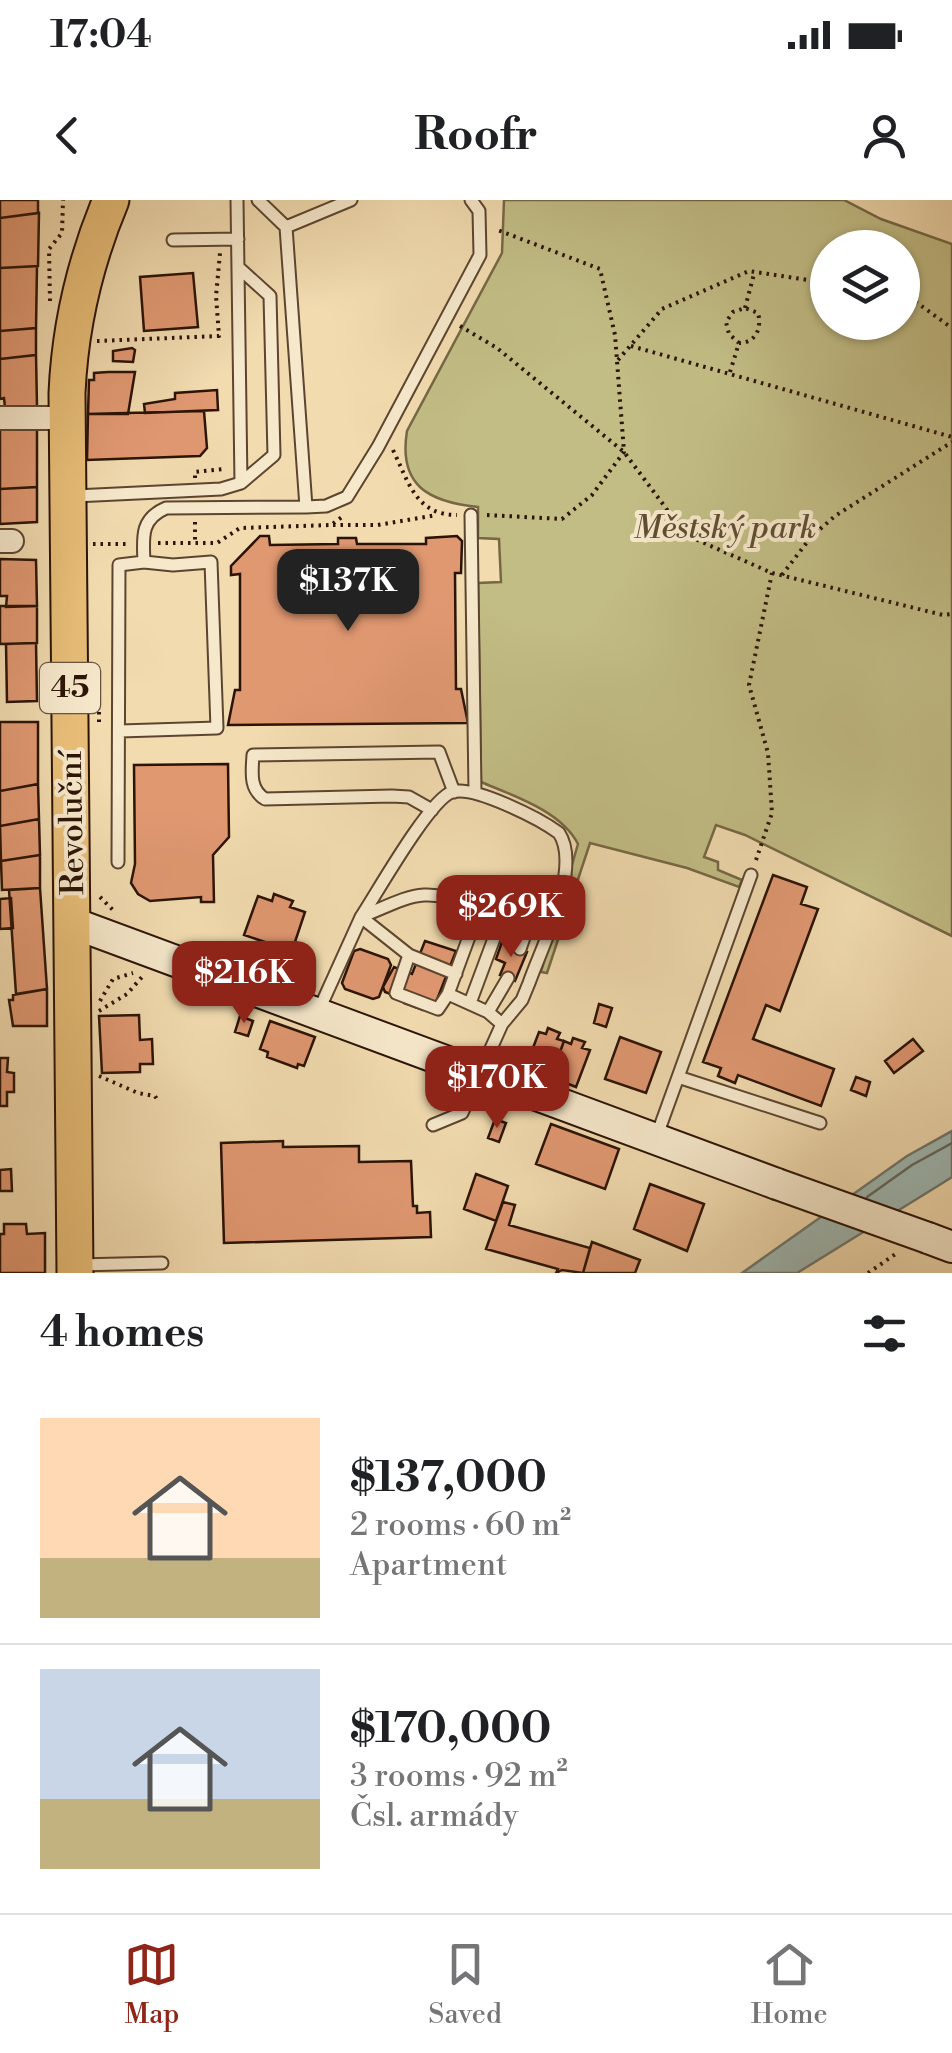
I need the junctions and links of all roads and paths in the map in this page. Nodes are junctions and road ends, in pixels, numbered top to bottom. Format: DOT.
graph roads {
  1 [pos="63,200"];
  2 [pos="111,200"];
  3 [pos="237,200"];
  4 [pos="258,200"];
  5 [pos="351,200"];
  6 [pos="471,200"];
  7 [pos="492,215"];
  8 [pos="63,225"];
  9 [pos="286,227"];
  10 [pos="238,239"];
  11 [pos="173,240"];
  12 [pos="222,240"];
  13 [pos="238,267"];
  14 [pos="755,272"];
  15 [pos="810,281"];
  16 [pos="920,305"];
  17 [pos="745,308"];
  18 [pos="458,325"];
  19 [pos="952,328"];
  20 [pos="220,336"];
  21 [pos="92,341"];
  22 [pos="738,343"];
  23 [pos="222,345"];
  24 [pos="632,346"];
  25 [pos="618,360"];
  26 [pos="730,372"];
  27 [pos="0,418"];
  28 [pos="68,418"];
  29 [pos="952,440"];
  30 [pos="392,448"];
  31 [pos="624,452"];
  32 [pos="227,457"];
  33 [pos="241,484"];
  34 [pos="194,491"];
  35 [pos="68,496"];
  36 [pos="306,507"];
  37 [pos="195,508"];
  38 [pos="437,515"];
  39 [pos="471,515"];
  40 [pos="331,525"];
  41 [pos="196,543"];
  42 [pos="144,562"];
  43 [pos="772,573"];
  44 [pos="782,575"];
  45 [pos="952,614"];
  46 [pos="120,731"];
  47 [pos="454,792"];
  48 [pos="474,792"];
  49 [pos="432,810"];
  50 [pos="118,862"];
  51 [pos="751,876"];
  52 [pos="480,908"];
  53 [pos="502,916"];
  54 [pos="361,917"];
  55 [pos="73,923"];
  56 [pos="520,949"];
  57 [pos="409,955"];
  58 [pos="144,972"];
  59 [pos="456,974"];
  60 [pos="508,978"];
  61 [pos="448,994"];
  62 [pos="470,1003"];
  63 [pos="488,1012"];
  64 [pos="318,1013"];
  65 [pos="502,1024"];
  66 [pos="98,1061"];
  67 [pos="482,1073"];
  68 [pos="678,1077"];
  69 [pos="158,1101"];
  70 [pos="820,1122"];
  71 [pos="433,1125"];
  72 [pos="656,1138"];
  73 [pos="940,1242"];
  74 [pos="162,1263"];
  75 [pos="75,1269"];
  1 -- 8 [label="path"];
  2 -- 28 [label="main road, Revoluční"];
  3 -- 10 [label="lane"];
  4 -- 9 [label="lane"];
  5 -- 9 [label="lane"];
  6 -- 36 [label="lane"];
  7 -- 25 [label="path"];
  9 -- 36 [label="lane"];
  10 -- 12 [label="lane"];
  10 -- 13 [label="lane"];
  11 -- 12 [label="lane"];
  12 -- 20 [label="path"];
  13 -- 33 [label="lane"];
  13 -- 33 [label="lane"];
  14 -- 15 [label="path"];
  14 -- 17 [label="path"];
  14 -- 24 [label="path"];
  16 -- 19 [label="path"];
  17 -- 22 [label="path"];
  17 -- 22 [label="path"];
  18 -- 31 [label="path"];
  20 -- 21 [label="path"];
  20 -- 23 [label="path"];
  22 -- 26 [label="path"];
  24 -- 25 [label="path"];
  24 -- 26 [label="path"];
  25 -- 31 [label="path"];
  26 -- 29 [label="path"];
  27 -- 28 [label="street"];
  28 -- 35 [label="main road, Revoluční / 45"];
  29 -- 44 [label="path"];
  30 -- 38 [label="path"];
  31 -- 39 [label="path"];
  31 -- 43 [label="path"];
  32 -- 34 [label="path"];
  33 -- 34 [label="lane"];
  34 -- 35 [label="lane"];
  35 -- 55 [label="main road, Revoluční / 45"];
  36 -- 37 [label="lane"];
  37 -- 41 [label="path"];
  37 -- 42 [label="lane"];
  38 -- 39 [label="path"];
  38 -- 40 [label="path"];
  39 -- 48 [label="lane"];
  42 -- 46 [label="lane"];
  42 -- 46 [label="lane"];
  43 -- 44 [label="path"];
  43 -- 51 [label="path"];
  44 -- 45 [label="path"];
  46 -- 50 [label="lane"];
  47 -- 48 [label="lane"];
  47 -- 49 [label="lane"];
  47 -- 49 [label="lane"];
  48 -- 65 [label="lane"];
  49 -- 54 [label="lane"];
  51 -- 68 [label="lane"];
  52 -- 53 [label="lane"];
  52 -- 54 [label="lane"];
  52 -- 59 [label="lane"];
  53 -- 56 [label="lane"];
  53 -- 62 [label="lane"];
  54 -- 57 [label="lane"];
  54 -- 64 [label="lane"];
  55 -- 64 [label="main road"];
  55 -- 75 [label="main road, Revoluční / 45"];
  57 -- 59 [label="lane"];
  57 -- 61 [label="lane"];
  58 -- 58 [label="path"];
  59 -- 61 [label="lane"];
  60 -- 63 [label="lane"];
  61 -- 62 [label="lane"];
  62 -- 63 [label="lane"];
  63 -- 65 [label="lane"];
  64 -- 67 [label="main road"];
  65 -- 67 [label="lane"];
  66 -- 69 [label="path"];
  67 -- 71 [label="lane"];
  67 -- 72 [label="main road"];
  68 -- 70 [label="lane"];
  68 -- 72 [label="lane"];
  72 -- 73 [label="main road, bridge"];
  74 -- 75 [label="lane"];
}
